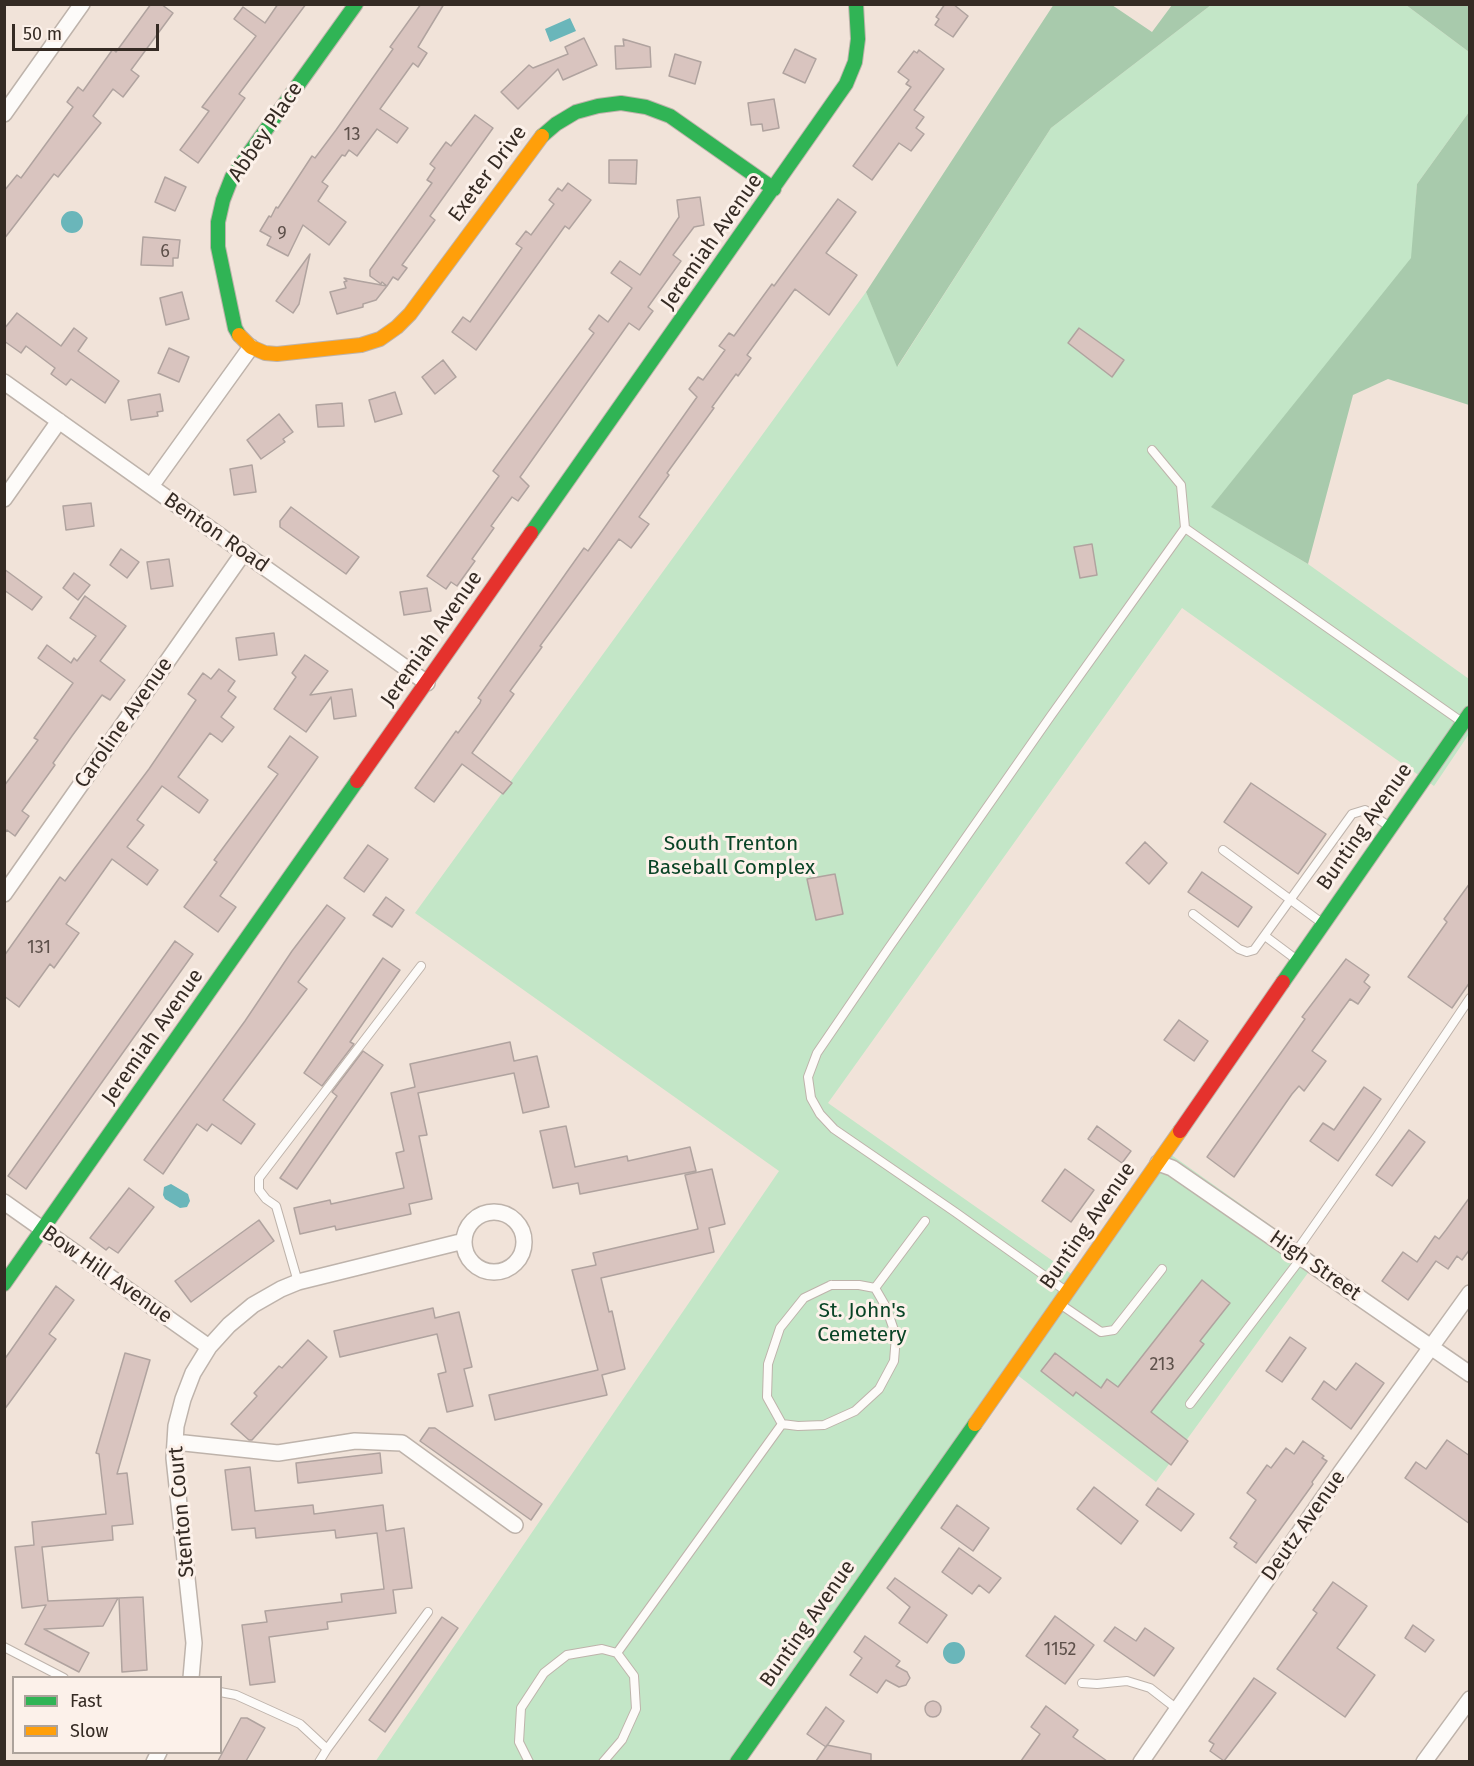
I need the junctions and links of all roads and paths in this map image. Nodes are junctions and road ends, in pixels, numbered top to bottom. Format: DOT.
graph roads {
  1 [pos="82,4"];
  2 [pos="356,4"];
  3 [pos="856,4"];
  4 [pos="4,114"];
  5 [pos="774,189"];
  6 [pos="251,347"];
  7 [pos="4,382"];
  8 [pos="59,421"];
  9 [pos="1152,450"];
  10 [pos="150,486"];
  11 [pos="4,500"];
  12 [pos="1185,528"];
  13 [pos="244,552"];
  14 [pos="427,683"];
  15 [pos="1466,718"];
  16 [pos="1391,827"];
  17 [pos="1223,850"];
  18 [pos="4,894"];
  19 [pos="1290,900"];
  20 [pos="1193,914"];
  21 [pos="1323,924"];
  22 [pos="1265,936"];
  23 [pos="1298,961"];
  24 [pos="421,966"];
  25 [pos="1470,998"];
  26 [pos="1158,1163"];
  27 [pos="4,1202"];
  28 [pos="925,1221"];
  29 [pos="43,1229"];
  30 [pos="464,1241"];
  31 [pos="1299,1255"];
  32 [pos="1162,1269"];
  33 [pos="298,1282"];
  34 [pos="4,1284"];
  35 [pos="875,1288"];
  36 [pos="1470,1293"];
  37 [pos="1063,1298"];
  38 [pos="209,1347"];
  39 [pos="1431,1347"];
  40 [pos="1470,1374"];
  41 [pos="1190,1404"];
  42 [pos="782,1424"];
  43 [pos="175,1442"];
  44 [pos="515,1525"];
  45 [pos="428,1612"];
  46 [pos="4,1647"];
  47 [pos="617,1653"];
  48 [pos="62,1676"];
  49 [pos="191,1676"];
  50 [pos="1082,1683"];
  51 [pos="222,1692"];
  52 [pos="1470,1699"];
  53 [pos="1177,1709"];
  54 [pos="327,1749"];
  55 [pos="319,1761"];
  56 [pos="529,1761"];
  57 [pos="603,1761"];
  58 [pos="738,1761"];
  59 [pos="1141,1761"];
  60 [pos="1425,1761"];
  1 -- 4 [label="street"];
  2 -- 6 [label="street, Abbey Place"];
  3 -- 5 [label="street, Jeremiah Avenue"];
  5 -- 6 [label="street, Exeter Drive"];
  5 -- 14 [label="street, Jeremiah Avenue"];
  6 -- 10 [label="street"];
  7 -- 8 [label="street, Benton Road"];
  8 -- 10 [label="street, Benton Road"];
  8 -- 11 [label="street"];
  9 -- 12 [label="lane"];
  10 -- 13 [label="street, Benton Road"];
  12 -- 15 [label="lane"];
  12 -- 37 [label="lane"];
  13 -- 14 [label="street, Benton Road"];
  13 -- 18 [label="street, Caroline Avenue"];
  14 -- 29 [label="street, Jeremiah Avenue"];
  15 -- 16 [label="street, Bunting Avenue"];
  16 -- 19 [label="lane"];
  16 -- 21 [label="street, Bunting Avenue"];
  17 -- 19 [label="lane"];
  19 -- 21 [label="lane"];
  19 -- 22 [label="lane"];
  20 -- 22 [label="lane"];
  21 -- 23 [label="street, Bunting Avenue"];
  22 -- 23 [label="lane"];
  23 -- 26 [label="street, Bunting Avenue"];
  24 -- 33 [label="lane"];
  25 -- 31 [label="lane"];
  26 -- 31 [label="street, High Street"];
  26 -- 37 [label="street, Bunting Avenue"];
  27 -- 29 [label="street, Bow Hill Avenue"];
  28 -- 35 [label="lane"];
  29 -- 34 [label="street, Jeremiah Avenue"];
  29 -- 38 [label="street, Bow Hill Avenue"];
  30 -- 33 [label="street, Stenton Court"];
  31 -- 39 [label="street, High Street"];
  31 -- 41 [label="lane"];
  32 -- 37 [label="lane"];
  33 -- 38 [label="street, Stenton Court"];
  35 -- 42 [label="lane"];
  35 -- 42 [label="lane"];
  36 -- 39 [label="street, Deutz Avenue"];
  37 -- 58 [label="street, Bunting Avenue"];
  38 -- 43 [label="street, Stenton Court"];
  39 -- 40 [label="street, High Street"];
  39 -- 53 [label="street, Deutz Avenue"];
  42 -- 47 [label="lane"];
  43 -- 44 [label="street"];
  43 -- 49 [label="street, Stenton Court"];
  45 -- 54 [label="lane"];
  46 -- 48 [label="lane"];
  47 -- 56 [label="lane"];
  47 -- 57 [label="lane"];
  50 -- 53 [label="lane"];
  51 -- 54 [label="lane"];
  52 -- 60 [label="street"];
  53 -- 59 [label="street, Deutz Avenue"];
  54 -- 55 [label="lane"];
}
